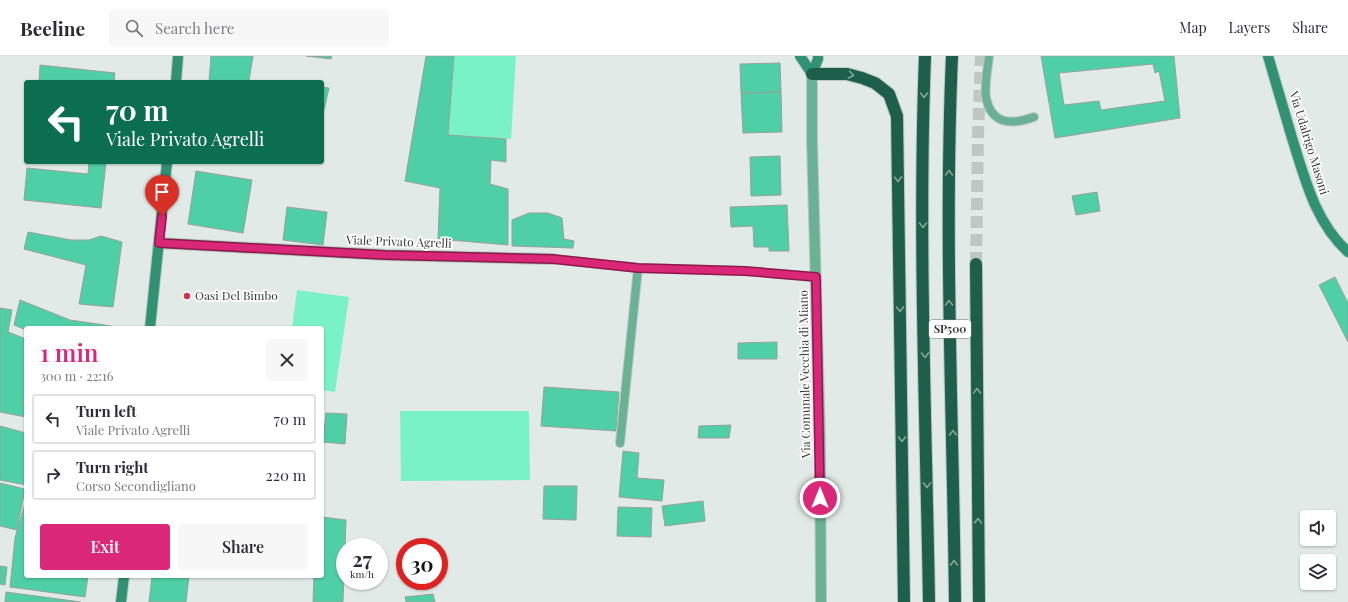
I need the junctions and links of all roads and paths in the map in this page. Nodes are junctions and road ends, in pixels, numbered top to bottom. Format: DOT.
graph roads {
  1 [pos="178,56"];
  2 [pos="800,56"];
  3 [pos="818,56"];
  4 [pos="925,56"];
  5 [pos="952,56"];
  6 [pos="989,56"];
  7 [pos="1268,56"];
  8 [pos="812,74"];
  9 [pos="176,80"];
  10 [pos="1034,117"];
  11 [pos="167,164"];
  12 [pos="159,243"];
  13 [pos="1348,252"];
  14 [pos="553,259"];
  15 [pos="976,264"];
  16 [pos="638,268"];
  17 [pos="816,277"];
  18 [pos="150,326"];
  19 [pos="620,443"];
  20 [pos="124,578"];
  21 [pos="121,602"];
  22 [pos="821,602"];
  23 [pos="904,602"];
  24 [pos="929,602"];
  25 [pos="955,602"];
  26 [pos="979,602"];
  1 -- 9 [label="street"];
  2 -- 8 [label="street"];
  3 -- 8 [label="street, Via Comunale Vecchia di Miano"];
  4 -- 24 [label="highway, SP500, one-way"];
  25 -- 5 [label="highway, SP500, one-way"];
  6 -- 10 [label="lane"];
  7 -- 13 [label="street, Via Udalrigo Masoni"];
  8 -- 17 [label="street, Via Comunale Vecchia di Miano"];
  8 -- 23 [label="highway, one-way"];
  11 -- 12 [label="street"];
  12 -- 14 [label="street, Viale Privato Agrelli"];
  12 -- 18 [label="street"];
  14 -- 16 [label="lane, Viale Privato Agrelli"];
  26 -- 15 [label="highway, one-way"];
  16 -- 17 [label="lane, Viale Privato Agrelli"];
  16 -- 19 [label="lane"];
  17 -- 22 [label="street, Via Comunale Vecchia di Miano"];
  20 -- 21 [label="street"];
}
